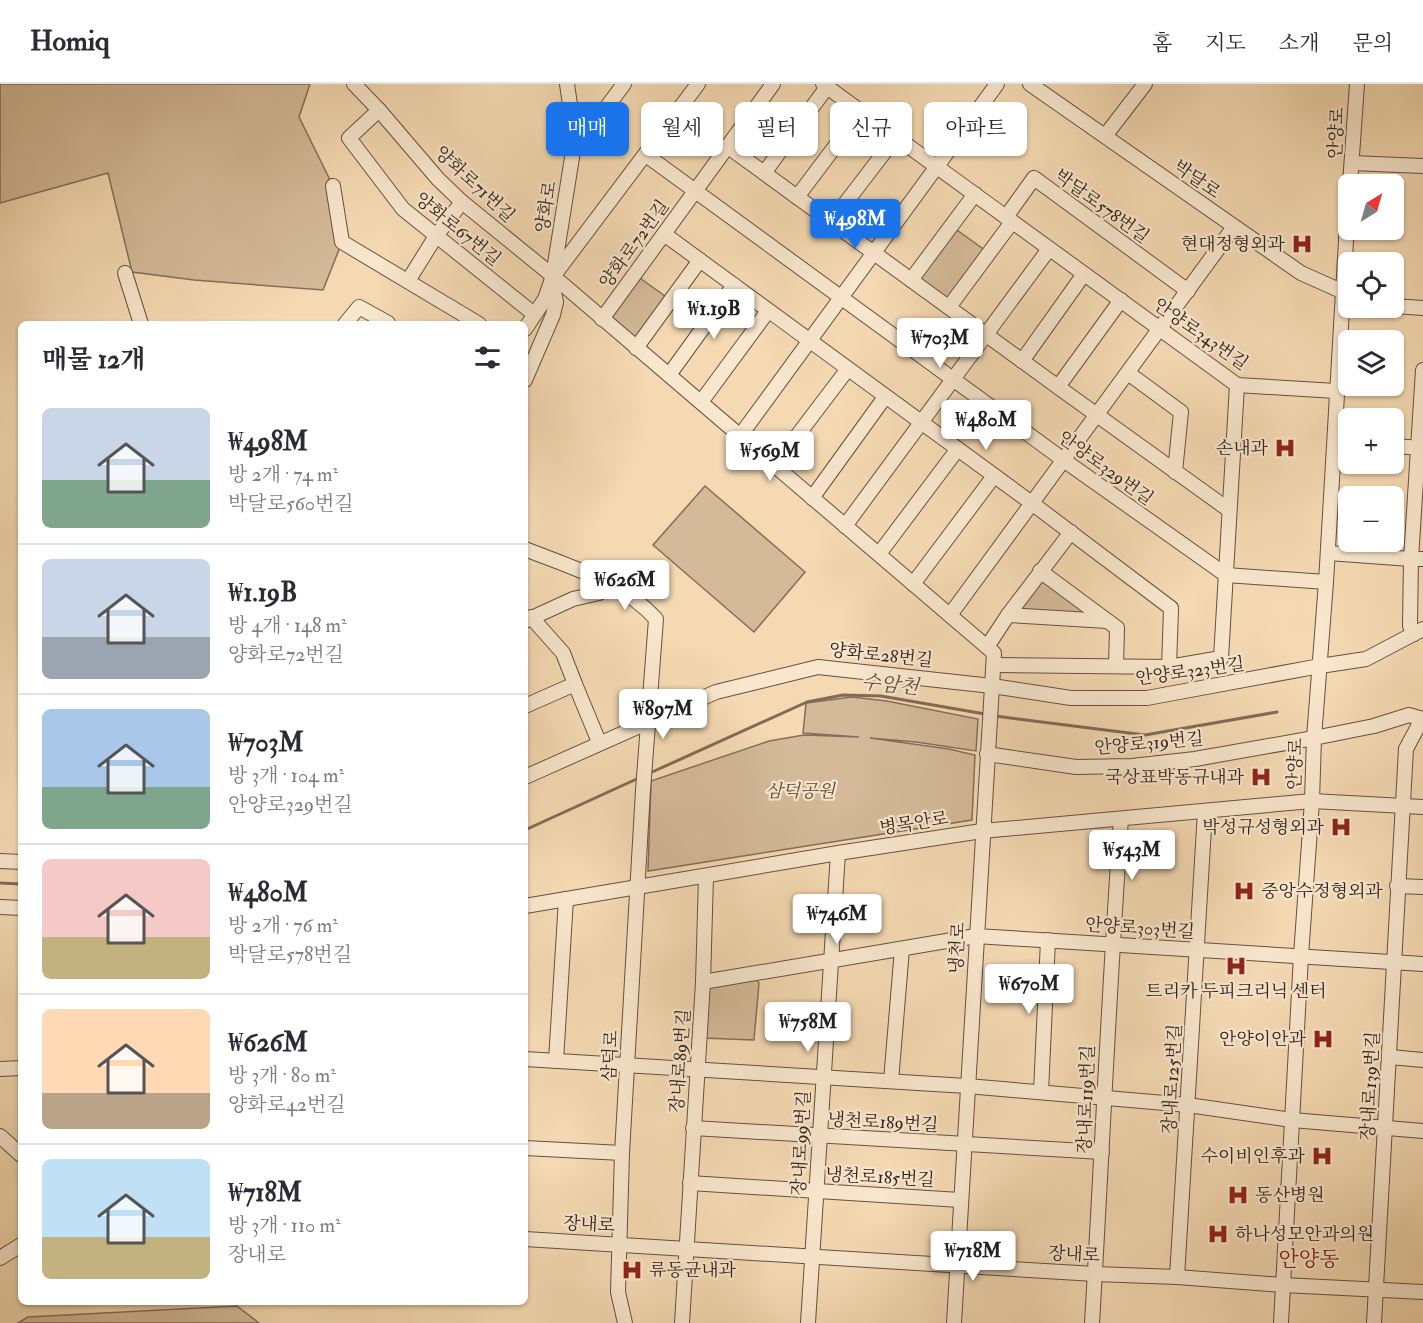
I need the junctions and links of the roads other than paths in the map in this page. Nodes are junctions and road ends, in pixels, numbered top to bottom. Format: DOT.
graph roads {
  1 [pos="354,84"];
  2 [pos="567,84"];
  3 [pos="624,84"];
  4 [pos="698,84"];
  5 [pos="773,84"];
  6 [pos="997,84"];
  7 [pos="1030,84"];
  8 [pos="1145,84"];
  9 [pos="1357,84"];
  10 [pos="825,86"];
  11 [pos="570,102"];
  12 [pos="610,102"];
  13 [pos="685,102"];
  14 [pos="847,102"];
  15 [pos="379,110"];
  16 [pos="1105,136"];
  17 [pos="728,146"];
  18 [pos="912,149"];
  19 [pos="830,154"];
  20 [pos="572,156"];
  21 [pos="645,156"];
  22 [pos="647,156"];
  23 [pos="881,156"];
  24 [pos="1352,162"];
  25 [pos="936,166"];
  26 [pos="1423,166"];
  27 [pos="764,173"];
  28 [pos="1351,174"];
  29 [pos="333,186"];
  30 [pos="696,190"];
  31 [pos="975,194"];
  32 [pos="798,197"];
  33 [pos="462,202"];
  34 [pos="1009,219"];
  35 [pos="831,222"];
  36 [pos="1234,227"];
  37 [pos="664,234"];
  38 [pos="436,236"];
  39 [pos="1049,249"];
  40 [pos="873,253"];
  41 [pos="700,260"];
  42 [pos="125,273"];
  43 [pos="1084,274"];
  44 [pos="552,279"];
  45 [pos="911,280"];
  46 [pos="408,281"];
  47 [pos="734,285"];
  48 [pos="1338,289"];
  49 [pos="1188,291"];
  50 [pos="841,297"];
  51 [pos="1121,300"];
  52 [pos="949,307"];
  53 [pos="1404,307"];
  54 [pos="1423,308"];
  55 [pos="768,311"];
  56 [pos="534,314"];
  57 [pos="1343,318"];
  58 [pos="602,319"];
  59 [pos="140,321"];
  60 [pos="347,321"];
  61 [pos="384,321"];
  62 [pos="474,321"];
  63 [pos="528,324"];
  64 [pos="1160,328"];
  65 [pos="985,334"];
  66 [pos="809,341"];
  67 [pos="636,348"];
  68 [pos="1022,361"];
  69 [pos="847,370"];
  70 [pos="1423,370"];
  71 [pos="528,373"];
  72 [pos="1128,373"];
  73 [pos="1423,374"];
  74 [pos="669,375"];
  75 [pos="953,378"];
  76 [pos="1237,385"];
  77 [pos="1058,387"];
  78 [pos="1336,391"];
  79 [pos="885,397"];
  80 [pos="701,402"];
  81 [pos="1338,411"];
  82 [pos="1098,415"];
  83 [pos="921,423"];
  84 [pos="740,436"];
  85 [pos="1404,447"];
  86 [pos="1421,448"];
  87 [pos="957,450"];
  88 [pos="1065,461"];
  89 [pos="775,465"];
  90 [pos="1338,468"];
  91 [pos="1175,472"];
  92 [pos="994,476"];
  93 [pos="812,498"];
  94 [pos="1033,504"];
  95 [pos="1229,510"];
  96 [pos="845,526"];
  97 [pos="1071,532"];
  98 [pos="528,550"];
  99 [pos="1328,553"];
  100 [pos="879,554"];
  101 [pos="1417,559"];
  102 [pos="1040,571"];
  103 [pos="1226,575"];
  104 [pos="1326,582"];
  105 [pos="913,584"];
  106 [pos="611,585"];
  107 [pos="950,615"];
  108 [pos="1008,615"];
  109 [pos="528,619"];
  110 [pos="1108,621"];
  111 [pos="1418,632"];
  112 [pos="987,646"];
  113 [pos="994,665"];
  114 [pos="1116,666"];
  115 [pos="1320,666"];
  116 [pos="1169,667"];
  117 [pos="575,684"];
  118 [pos="992,693"];
  119 [pos="528,705"];
  120 [pos="1423,719"];
  121 [pos="648,720"];
  122 [pos="1314,738"];
  123 [pos="598,742"];
  124 [pos="987,754"];
  125 [pos="528,776"];
  126 [pos="1312,801"];
  127 [pos="1403,806"];
  128 [pos="1423,807"];
  129 [pos="1205,811"];
  130 [pos="1121,819"];
  131 [pos="982,831"];
  132 [pos="838,853"];
  133 [pos="0,861"];
  134 [pos="18,862"];
  135 [pos="706,876"];
  136 [pos="1397,886"];
  137 [pos="638,887"];
  138 [pos="1423,887"];
  139 [pos="566,899"];
  140 [pos="528,905"];
  141 [pos="0,907"];
  142 [pos="18,908"];
  143 [pos="976,936"];
  144 [pos="1048,940"];
  145 [pos="1113,944"];
  146 [pos="902,949"];
  147 [pos="1197,950"];
  148 [pos="1301,956"];
  149 [pos="830,962"];
  150 [pos="1394,963"];
  151 [pos="1423,964"];
  152 [pos="703,982"];
  153 [pos="1390,1057"];
  154 [pos="528,1059"];
  155 [pos="1423,1060"];
  156 [pos="555,1061"];
  157 [pos="627,1064"];
  158 [pos="18,1068"];
  159 [pos="0,1069"];
  160 [pos="697,1069"];
  161 [pos="823,1077"];
  162 [pos="891,1081"];
  163 [pos="967,1086"];
  164 [pos="1041,1092"];
  165 [pos="1103,1097"];
  166 [pos="1188,1105"];
  167 [pos="1292,1120"];
  168 [pos="693,1128"];
  169 [pos="1385,1128"];
  170 [pos="1423,1131"];
  171 [pos="1,1136"];
  172 [pos="820,1137"];
  173 [pos="963,1144"];
  174 [pos="528,1148"];
  175 [pos="18,1152"];
  176 [pos="1102,1152"];
  177 [pos="622,1153"];
  178 [pos="690,1184"];
  179 [pos="816,1192"];
  180 [pos="960,1200"];
  181 [pos="528,1239"];
  182 [pos="618,1244"];
  183 [pos="18,1247"];
  184 [pos="687,1248"];
  185 [pos="812,1256"];
  186 [pos="0,1258"];
  187 [pos="958,1265"];
  188 [pos="1095,1274"];
  189 [pos="1177,1277"];
  190 [pos="1423,1284"];
  191 [pos="1283,1285"];
  192 [pos="1377,1289"];
  193 [pos="1395,1290"];
  194 [pos="1423,1292"];
  195 [pos="1423,1297"];
  196 [pos="625,1323"];
  197 [pos="682,1323"];
  198 [pos="808,1323"];
  199 [pos="954,1323"];
  200 [pos="1092,1323"];
  201 [pos="1281,1323"];
  202 [pos="1374,1323"];
  1 -- 15 [label="street, 양화로71번길"];
  2 -- 11 [label="street, 양화로"];
  3 -- 12 [label="street"];
  4 -- 13 [label="street"];
  5 -- 17 [label="street"];
  6 -- 25 [label="street"];
  7 -- 16 [label="street, 박달로"];
  8 -- 16 [label="street"];
  9 -- 24 [label="street, 안양로"];
  10 -- 14 [label="street, 안양로343번길"];
  10 -- 27 [label="street, 안양로343번길"];
  15 -- 33 [label="street, 양화로71번길"];
  15 -- 38 [label="street, 양화로67번길"];
  16 -- 36 [label="street, 박달로"];
  17 -- 27 [label="street"];
  17 -- 30 [label="street"];
  18 -- 25 [label="street, 안양로343번길"];
  19 -- 32 [label="street"];
  20 -- 44 [label="street, 양화로"];
  21 -- 44 [label="street"];
  22 -- 30 [label="street, 안양로329번길"];
  23 -- 35 [label="street"];
  24 -- 26 [label="street"];
  24 -- 28 [label="street, 안양로"];
  25 -- 31 [label="street, 안양로343번길"];
  25 -- 40 [label="street"];
  27 -- 32 [label="street"];
  29 -- 46 [label="street"];
  30 -- 37 [label="street, 양화로72번길"];
  30 -- 50 [label="street, 안양로329번길"];
  31 -- 34 [label="street, 안양로343번길"];
  31 -- 45 [label="street"];
  32 -- 35 [label="street"];
  33 -- 38 [label="street"];
  33 -- 44 [label="street, 양화로71번길"];
  34 -- 39 [label="street, 안양로343번길"];
  34 -- 49 [label="street, 박달로578번길"];
  34 -- 52 [label="street"];
  35 -- 40 [label="street"];
  36 -- 48 [label="street, 박달로"];
  36 -- 49 [label="street"];
  37 -- 41 [label="street"];
  37 -- 58 [label="street, 양화로72번길"];
  38 -- 46 [label="street"];
  38 -- 56 [label="street, 양화로67번길"];
  39 -- 43 [label="street, 안양로343번길"];
  39 -- 65 [label="street"];
  40 -- 45 [label="street"];
  40 -- 50 [label="street"];
  41 -- 47 [label="street"];
  41 -- 67 [label="street"];
  42 -- 59 [label="street"];
  43 -- 51 [label="street, 안양로343번길"];
  43 -- 68 [label="street"];
  44 -- 56 [label="street, 양화로"];
  44 -- 58 [label="street, 양화로72번길"];
  44 -- 71 [label="street"];
  45 -- 52 [label="street"];
  46 -- 62 [label="street"];
  47 -- 55 [label="street"];
  47 -- 74 [label="street"];
  49 -- 64 [label="street"];
  50 -- 66 [label="street"];
  50 -- 75 [label="street, 안양로329번길"];
  51 -- 64 [label="street, 안양로343번길"];
  51 -- 77 [label="street"];
  52 -- 65 [label="street"];
  53 -- 54 [label="street"];
  55 -- 66 [label="street"];
  55 -- 80 [label="street"];
  56 -- 63 [label="street, 양화로"];
  57 -- 78 [label="street, 안양로"];
  58 -- 67 [label="street, 양화로72번길"];
  60 -- 61 [label="street"];
  64 -- 72 [label="street"];
  64 -- 76 [label="street, 안양로343번길"];
  65 -- 68 [label="street"];
  65 -- 75 [label="street"];
  66 -- 69 [label="street"];
  66 -- 84 [label="street"];
  67 -- 74 [label="street, 양화로72번길"];
  68 -- 77 [label="street"];
  69 -- 79 [label="street"];
  69 -- 89 [label="street"];
  70 -- 73 [label="street"];
  72 -- 82 [label="street"];
  72 -- 91 [label="street"];
  73 -- 86 [label="street"];
  74 -- 80 [label="street, 양화로72번길"];
  75 -- 83 [label="street"];
  75 -- 88 [label="street, 안양로329번길"];
  76 -- 78 [label="street, 안양로343번길"];
  76 -- 95 [label="street"];
  77 -- 82 [label="street"];
  78 -- 81 [label="street, 안양로"];
  79 -- 83 [label="street"];
  79 -- 93 [label="street"];
  80 -- 84 [label="street, 양화로72번길"];
  82 -- 88 [label="street"];
  82 -- 91 [label="street"];
  83 -- 87 [label="street"];
  83 -- 96 [label="street"];
  84 -- 89 [label="street, 양화로72번길"];
  85 -- 86 [label="street"];
  86 -- 101 [label="street"];
  87 -- 92 [label="street"];
  87 -- 100 [label="street"];
  88 -- 94 [label="street"];
  88 -- 103 [label="street, 안양로329번길"];
  89 -- 93 [label="street, 양화로72번길"];
  90 -- 99 [label="street, 안양로"];
  91 -- 95 [label="street"];
  92 -- 94 [label="street"];
  92 -- 105 [label="street"];
  93 -- 96 [label="street, 양화로72번길"];
  94 -- 97 [label="street"];
  94 -- 107 [label="street"];
  95 -- 103 [label="street"];
  96 -- 100 [label="street, 양화로72번길"];
  97 -- 102 [label="street"];
  97 -- 116 [label="street"];
  98 -- 106 [label="street"];
  99 -- 101 [label="street"];
  99 -- 104 [label="street, 안양로"];
  100 -- 105 [label="street, 양화로72번길"];
  101 -- 111 [label="street"];
  102 -- 108 [label="street"];
  102 -- 110 [label="street"];
  103 -- 104 [label="street"];
  103 -- 116 [label="street"];
  104 -- 115 [label="street, 안양로"];
  105 -- 107 [label="street, 양화로72번길"];
  106 -- 109 [label="street"];
  106 -- 121 [label="street"];
  107 -- 112 [label="street, 양화로72번길"];
  108 -- 110 [label="street"];
  108 -- 112 [label="street"];
  109 -- 117 [label="street"];
  110 -- 114 [label="street"];
  111 -- 115 [label="street, 안양로323번길"];
  112 -- 113 [label="street, 양화로72번길"];
  113 -- 114 [label="street"];
  113 -- 118 [label="street, 양화로72번길"];
  114 -- 116 [label="street"];
  115 -- 118 [label="street, 안양로323번길"];
  115 -- 122 [label="street, 안양로"];
  117 -- 119 [label="street"];
  117 -- 123 [label="street"];
  118 -- 121 [label="street, 양화로28번길"];
  118 -- 124 [label="street, 양화로72번길"];
  120 -- 122 [label="street, 안양로319번길"];
  120 -- 127 [label="street, 장내로139번길"];
  121 -- 123 [label="street, 양화로28번길"];
  121 -- 137 [label="street, 삼덕로"];
  122 -- 124 [label="street, 안양로319번길"];
  122 -- 126 [label="street, 안양로"];
  123 -- 125 [label="street, 양화로28번길"];
  124 -- 131 [label="street, 냉천로"];
  126 -- 127 [label="street, 병목안로"];
  126 -- 129 [label="street, 병목안로"];
  126 -- 148 [label="street, 안양로"];
  127 -- 128 [label="street, 병목안로"];
  127 -- 136 [label="street, 장내로139번길"];
  129 -- 130 [label="street, 병목안로"];
  129 -- 147 [label="street, 장내로125번길"];
  130 -- 131 [label="street, 병목안로"];
  130 -- 145 [label="street, 장내로119번길"];
  131 -- 132 [label="street, 병목안로"];
  131 -- 143 [label="street, 냉천로"];
  132 -- 135 [label="street, 병목안로"];
  132 -- 149 [label="street, 장내로99번길"];
  133 -- 134 [label="street"];
  135 -- 137 [label="street, 병목안로"];
  135 -- 152 [label="street, 장내로89번길"];
  136 -- 138 [label="street"];
  136 -- 150 [label="street, 장내로139번길"];
  137 -- 139 [label="street, 병목안로"];
  137 -- 157 [label="street, 삼덕로"];
  139 -- 140 [label="street, 병목안로"];
  139 -- 156 [label="street"];
  141 -- 142 [label="street"];
  143 -- 144 [label="street, 안양로303번길"];
  143 -- 146 [label="street, 안양로303번길"];
  143 -- 163 [label="street, 냉천로"];
  144 -- 145 [label="street, 안양로303번길"];
  144 -- 164 [label="street"];
  145 -- 147 [label="street, 안양로303번길"];
  145 -- 165 [label="street, 장내로119번길"];
  146 -- 149 [label="street, 안양로303번길"];
  146 -- 162 [label="street"];
  147 -- 148 [label="street, 안양로303번길"];
  147 -- 166 [label="street, 장내로125번길"];
  148 -- 150 [label="street, 안양로303번길"];
  148 -- 167 [label="street, 안양로"];
  149 -- 152 [label="street, 안양로303번길"];
  149 -- 161 [label="street, 장내로99번길"];
  150 -- 151 [label="street, 안양로303번길"];
  150 -- 153 [label="street, 장내로139번길"];
  152 -- 160 [label="street, 장내로89번길"];
  153 -- 155 [label="street"];
  153 -- 169 [label="street, 장내로139번길"];
  154 -- 156 [label="street"];
  156 -- 157 [label="street"];
  157 -- 160 [label="street"];
  157 -- 177 [label="street, 삼덕로"];
  158 -- 159 [label="street"];
  160 -- 161 [label="street"];
  160 -- 168 [label="street, 장내로89번길"];
  161 -- 162 [label="street"];
  161 -- 172 [label="street, 장내로99번길"];
  162 -- 163 [label="street"];
  163 -- 164 [label="street"];
  163 -- 173 [label="street, 냉천로"];
  164 -- 165 [label="street"];
  165 -- 166 [label="street"];
  165 -- 176 [label="street, 장내로119번길"];
  166 -- 167 [label="street"];
  166 -- 189 [label="street, 장내로125번길"];
  167 -- 169 [label="street"];
  167 -- 191 [label="street, 안양로"];
  168 -- 172 [label="street, 냉천로189번길"];
  168 -- 178 [label="street, 장내로89번길"];
  169 -- 170 [label="street"];
  169 -- 192 [label="street, 장내로139번길"];
  171 -- 175 [label="street"];
  172 -- 173 [label="street, 냉천로189번길"];
  172 -- 179 [label="street, 장내로99번길"];
  173 -- 176 [label="street"];
  173 -- 180 [label="street, 냉천로"];
  174 -- 177 [label="street"];
  176 -- 188 [label="street, 장내로119번길"];
  177 -- 182 [label="street, 삼덕로"];
  178 -- 179 [label="street, 냉천로185번길"];
  178 -- 184 [label="street, 장내로89번길"];
  179 -- 180 [label="street, 냉천로185번길"];
  179 -- 185 [label="street, 장내로99번길"];
  180 -- 187 [label="street, 냉천로"];
  181 -- 182 [label="street, 장내로"];
  182 -- 184 [label="street, 장내로"];
  182 -- 196 [label="street, 삼덕로"];
  183 -- 186 [label="street"];
  184 -- 185 [label="street, 장내로"];
  184 -- 197 [label="street"];
  185 -- 187 [label="street, 장내로"];
  185 -- 198 [label="street, 장내로99번길"];
  187 -- 188 [label="street, 장내로"];
  187 -- 199 [label="street, 냉천로"];
  188 -- 189 [label="street, 장내로"];
  188 -- 200 [label="street, 장내로119번길"];
  189 -- 191 [label="street, 장내로"];
  190 -- 193 [label="street"];
  191 -- 192 [label="street, 장내로"];
  191 -- 201 [label="street, 안양로"];
  192 -- 193 [label="street, 장내로"];
  192 -- 202 [label="street, 장내로139번길"];
  193 -- 194 [label="street, 장내로"];
  193 -- 195 [label="street"];
}
